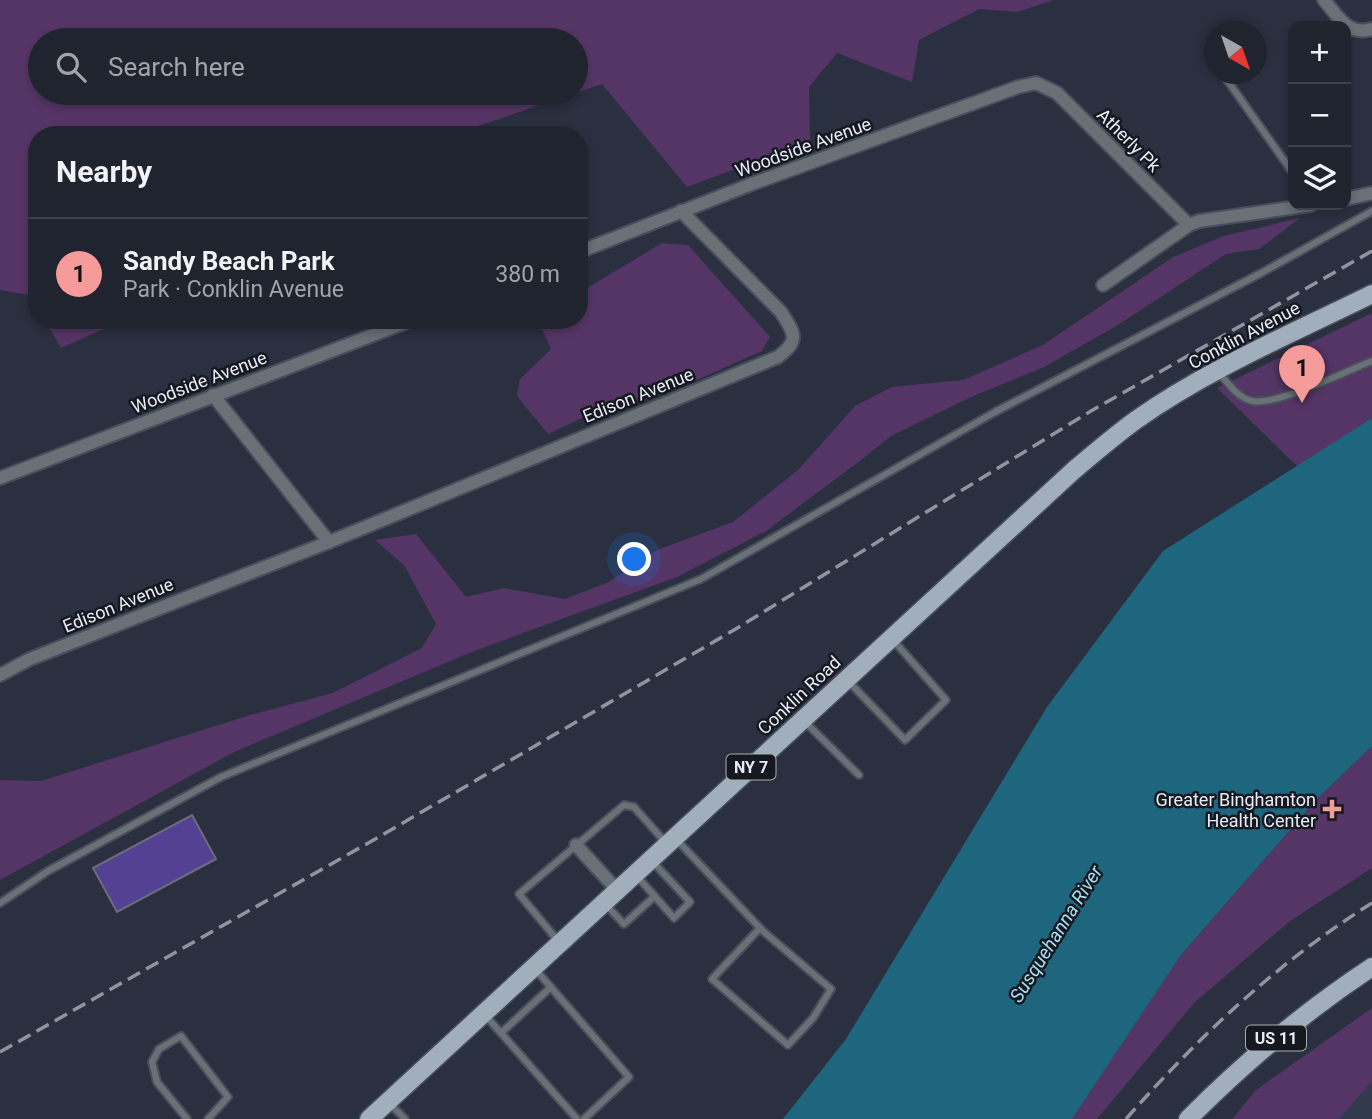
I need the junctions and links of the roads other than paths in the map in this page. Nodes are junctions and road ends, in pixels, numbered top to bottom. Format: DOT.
graph roads {
  1 [pos="1324,0"];
  2 [pos="1372,29"];
  3 [pos="1230,84"];
  4 [pos="1041,85"];
  5 [pos="1288,166"];
  6 [pos="1372,193"];
  7 [pos="1351,198"];
  8 [pos="1288,208"];
  9 [pos="681,211"];
  10 [pos="1372,211"];
  11 [pos="1189,225"];
  12 [pos="588,248"];
  13 [pos="1103,285"];
  14 [pos="1372,294"];
  15 [pos="388,329"];
  16 [pos="1372,361"];
  17 [pos="1218,371"];
  18 [pos="213,395"];
  19 [pos="1138,419"];
  20 [pos="0,478"];
  21 [pos="329,542"];
  22 [pos="891,638"];
  23 [pos="0,675"];
  24 [pos="847,679"];
  25 [pos="803,720"];
  26 [pos="859,775"];
  27 [pos="671,841"];
  28 [pos="576,845"];
  29 [pos="651,859"];
  30 [pos="635,874"];
  31 [pos="610,897"];
  32 [pos="655,897"];
  33 [pos="0,903"];
  34 [pos="760,928"];
  35 [pos="560,943"];
  36 [pos="1372,967"];
  37 [pos="533,968"];
  38 [pos="551,987"];
  39 [pos="483,1013"];
  40 [pos="501,1034"];
  41 [pos="388,1101"];
  42 [pos="187,1119"];
  43 [pos="208,1119"];
  44 [pos="369,1119"];
  45 [pos="405,1119"];
  46 [pos="577,1119"];
  47 [pos="584,1119"];
  48 [pos="1188,1119"];
  1 -- 2 [label="street"];
  3 -- 5 [label="lane"];
  4 -- 9 [label="street, Woodside Avenue"];
  4 -- 11 [label="street, Atherly Pk"];
  6 -- 7 [label="street"];
  8 -- 11 [label="street"];
  9 -- 12 [label="street, Woodside Avenue"];
  9 -- 21 [label="street, Edison Avenue"];
  10 -- 33 [label="lane"];
  11 -- 13 [label="street"];
  14 -- 17 [label="main road, Conklin Avenue / NY 7"];
  15 -- 18 [label="street, Woodside Avenue"];
  16 -- 17 [label="lane"];
  17 -- 19 [label="main road, Conklin Avenue / NY 7"];
  18 -- 20 [label="street, Woodside Avenue"];
  18 -- 21 [label="street"];
  19 -- 22 [label="main road, Conklin Road / NY 7"];
  21 -- 23 [label="street, Edison Avenue"];
  22 -- 24 [label="main road, Conklin Road / NY 7"];
  22 -- 24 [label="lane"];
  24 -- 25 [label="main road, Conklin Road / NY 7"];
  25 -- 26 [label="lane"];
  25 -- 27 [label="main road, Conklin Road / NY 7"];
  27 -- 28 [label="lane"];
  27 -- 29 [label="main road, Conklin Road / NY 7"];
  27 -- 34 [label="lane"];
  28 -- 31 [label="street"];
  28 -- 35 [label="lane"];
  29 -- 30 [label="main road, Conklin Road / NY 7"];
  29 -- 32 [label="lane"];
  30 -- 31 [label="main road, Conklin Road / NY 7"];
  30 -- 32 [label="lane"];
  31 -- 32 [label="lane"];
  31 -- 35 [label="main road, Conklin Road / NY 7"];
  34 -- 34 [label="lane"];
  35 -- 37 [label="main road, Conklin Road / NY 7"];
  36 -- 48 [label="main road, US 11"];
  37 -- 38 [label="lane"];
  37 -- 39 [label="main road, Conklin Road / NY 7"];
  38 -- 40 [label="lane"];
  38 -- 47 [label="lane"];
  39 -- 40 [label="lane"];
  39 -- 41 [label="main road, Conklin Road / NY 7"];
  40 -- 46 [label="lane"];
  41 -- 44 [label="main road, Conklin Road / NY 7"];
  41 -- 45 [label="lane"];
  42 -- 43 [label="lane"];
}
